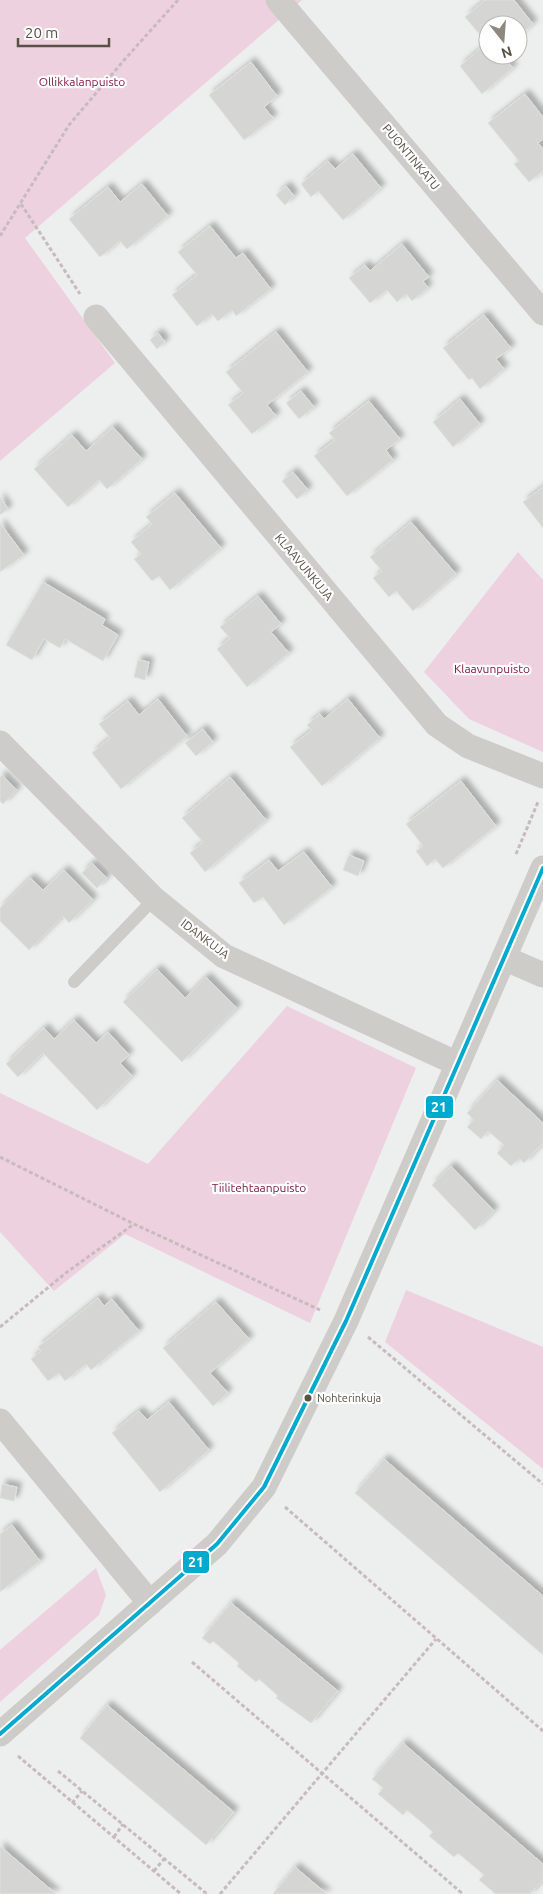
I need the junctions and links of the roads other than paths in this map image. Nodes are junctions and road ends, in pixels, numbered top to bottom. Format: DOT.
graph roads {
  1 [pos="278,0"];
  2 [pos="543,313"];
  3 [pos="96,317"];
  4 [pos="0,743"];
  5 [pos="543,776"];
  6 [pos="543,868"];
  7 [pos="154,899"];
  8 [pos="504,958"];
  9 [pos="543,975"];
  10 [pos="74,982"];
  11 [pos="458,1064"];
  12 [pos="0,1421"];
  13 [pos="150,1603"];
  14 [pos="6,1743"];
  1 -- 2 [label="street, PUONTINKATU"];
  3 -- 5 [label="street, KLAAVUNKUJA"];
  4 -- 7 [label="street, IDANKUJA"];
  6 -- 8 [label="street"];
  7 -- 10 [label="lane"];
  7 -- 11 [label="street, IDANKUJA"];
  8 -- 9 [label="street"];
  8 -- 11 [label="street"];
  11 -- 13 [label="street"];
  12 -- 13 [label="street"];
  13 -- 14 [label="street"];
}
